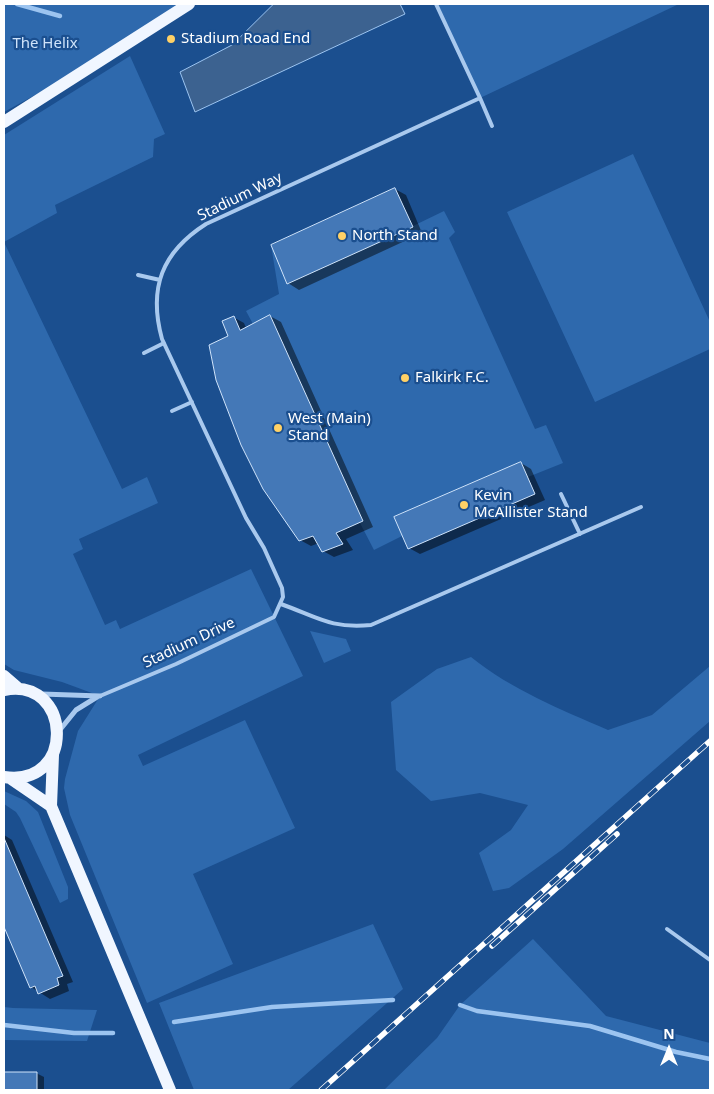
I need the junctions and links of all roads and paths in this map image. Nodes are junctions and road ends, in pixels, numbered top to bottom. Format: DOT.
graph roads {
  1 [pos="189,4"];
  2 [pos="436,4"];
  3 [pos="480,98"];
  4 [pos="4,122"];
  5 [pos="492,126"];
  6 [pos="138,275"];
  7 [pos="160,280"];
  8 [pos="164,343"];
  9 [pos="144,353"];
  10 [pos="192,402"];
  11 [pos="172,411"];
  12 [pos="561,494"];
  13 [pos="641,507"];
  14 [pos="580,534"];
  15 [pos="281,604"];
  16 [pos="4,676"];
  17 [pos="19,689"];
  18 [pos="4,690"];
  19 [pos="34,694"];
  20 [pos="100,696"];
  21 [pos="58,732"];
  22 [pos="53,755"];
  23 [pos="7,778"];
  24 [pos="52,806"];
  25 [pos="667,929"];
  26 [pos="710,960"];
  27 [pos="170,1090"];
  1 -- 4 [label="main road"];
  2 -- 3 [label="lane"];
  3 -- 5 [label="lane"];
  3 -- 7 [label="lane, Stadium Way"];
  6 -- 7 [label="lane"];
  7 -- 8 [label="lane, Stadium Way"];
  8 -- 9 [label="lane"];
  8 -- 10 [label="lane, Stadium Way"];
  10 -- 11 [label="lane"];
  10 -- 15 [label="lane, Stadium Way"];
  12 -- 14 [label="lane"];
  13 -- 14 [label="lane"];
  14 -- 15 [label="lane"];
  15 -- 20 [label="lane, Stadium Drive"];
  16 -- 17 [label="main road"];
  17 -- 18 [label="main road"];
  17 -- 19 [label="main road"];
  19 -- 20 [label="street, Stadium Drive"];
  19 -- 21 [label="main road"];
  20 -- 21 [label="street, Stadium Drive"];
  21 -- 22 [label="main road"];
  22 -- 23 [label="main road"];
  22 -- 24 [label="main road"];
  23 -- 24 [label="main road"];
  24 -- 27 [label="main road"];
  25 -- 26 [label="lane"];
}
